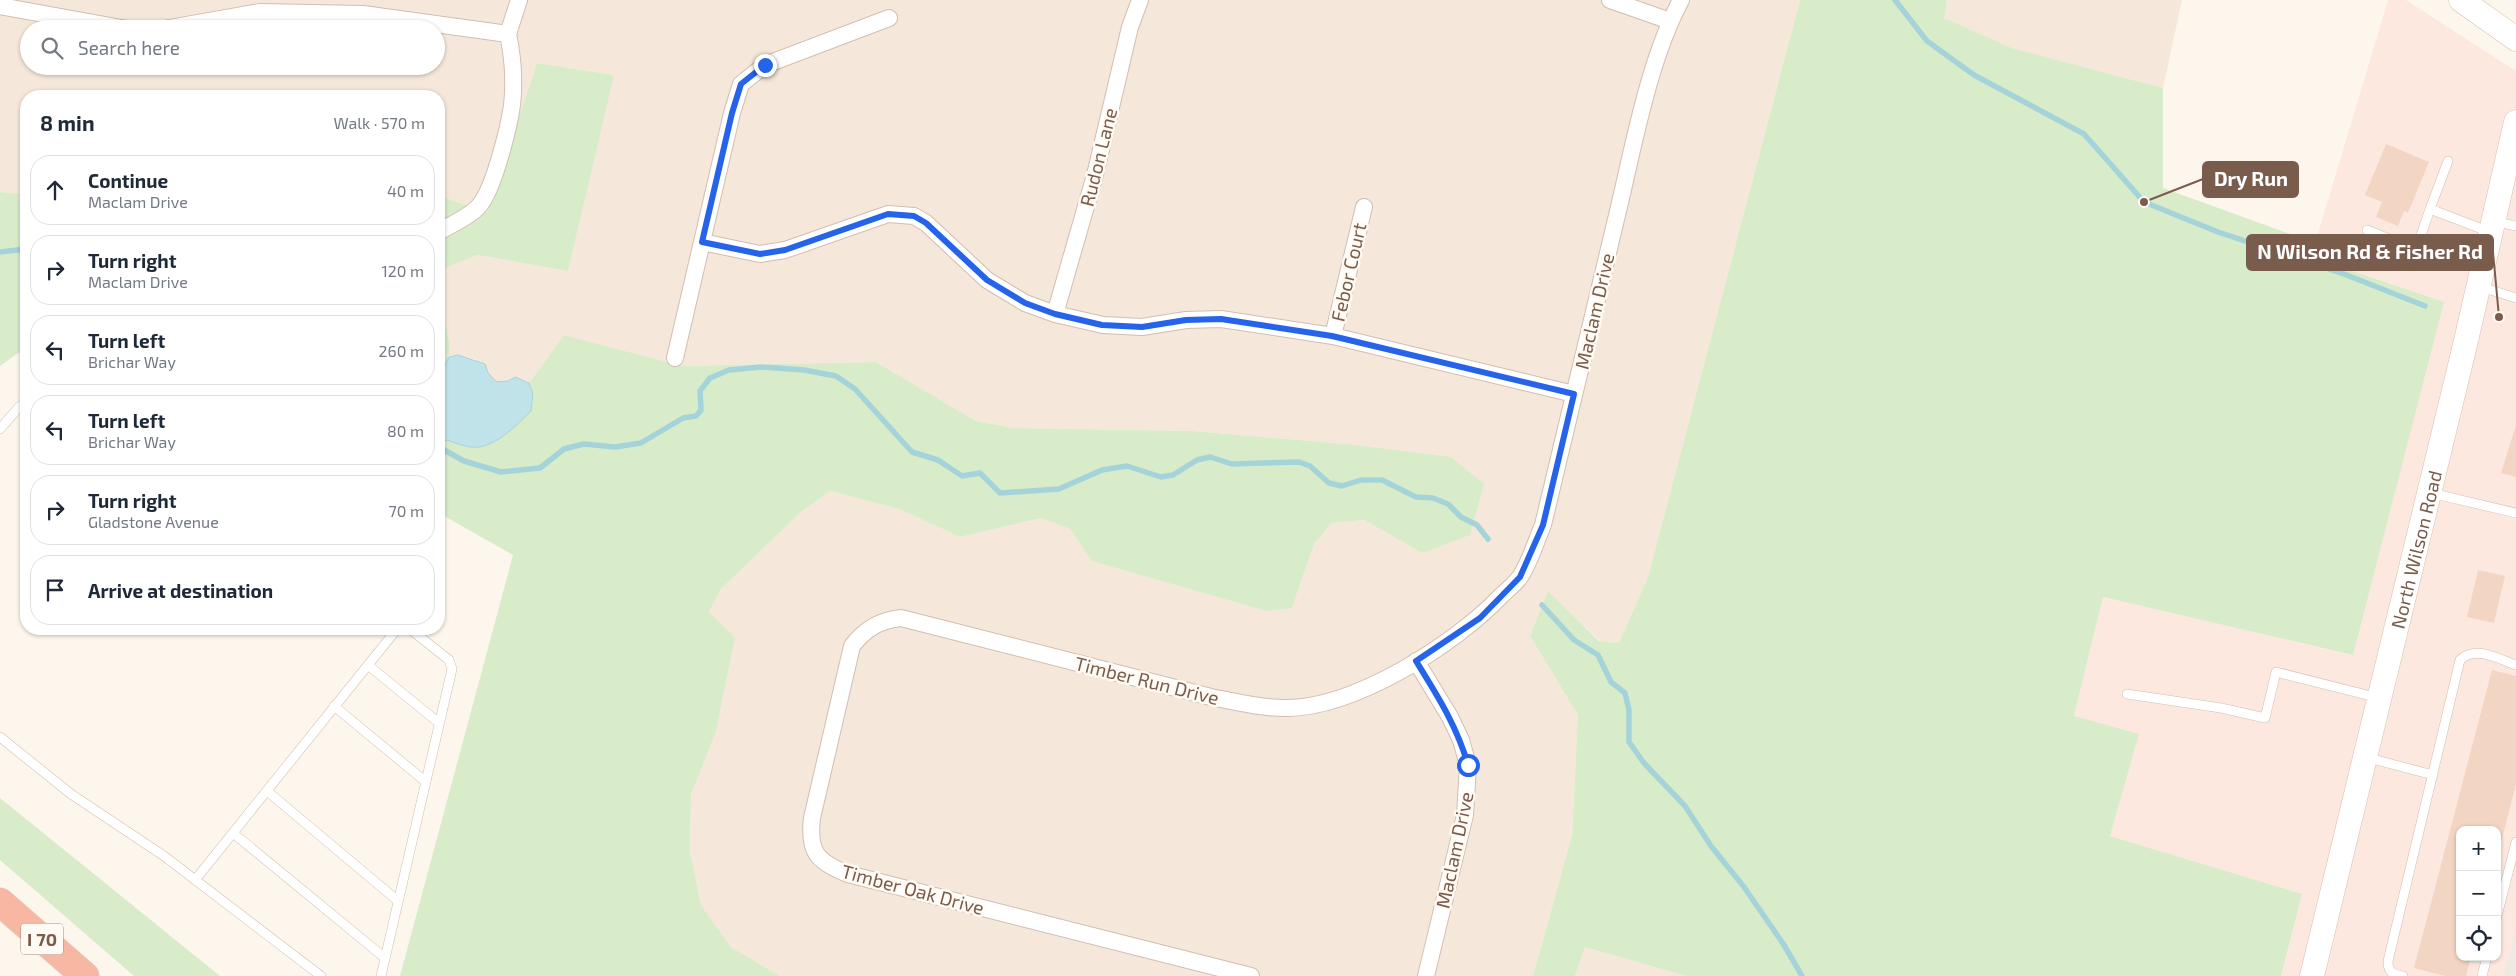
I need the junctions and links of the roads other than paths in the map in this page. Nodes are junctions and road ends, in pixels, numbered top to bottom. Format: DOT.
graph roads {
  1 [pos="519,0"];
  2 [pos="1140,0"];
  3 [pos="1610,0"];
  4 [pos="1681,0"];
  5 [pos="2461,0"];
  6 [pos="0,6"];
  7 [pos="889,18"];
  8 [pos="77,20"];
  9 [pos="215,20"];
  10 [pos="406,20"];
  11 [pos="1670,21"];
  12 [pos="445,25"];
  13 [pos="508,34"];
  14 [pos="2516,39"];
  15 [pos="2516,122"];
  16 [pos="2448,161"];
  17 [pos="1364,207"];
  18 [pos="2430,209"];
  19 [pos="2516,226"];
  20 [pos="2492,227"];
  21 [pos="445,228"];
  22 [pos="2367,230"];
  23 [pos="702,242"];
  24 [pos="2478,286"];
  25 [pos="2516,298"];
  26 [pos="1055,314"];
  27 [pos="1332,336"];
  28 [pos="675,358"];
  29 [pos="1574,394"];
  30 [pos="20,406"];
  31 [pos="0,429"];
  32 [pos="2428,492"];
  33 [pos="2516,513"];
  34 [pos="874,626"];
  35 [pos="392,635"];
  36 [pos="418,635"];
  37 [pos="1416,661"];
  38 [pos="368,665"];
  39 [pos="2516,665"];
  40 [pos="2127,694"];
  41 [pos="2379,698"];
  42 [pos="334,706"];
  43 [pos="439,723"];
  44 [pos="0,737"];
  45 [pos="2365,757"];
  46 [pos="2432,775"];
  47 [pos="426,782"];
  48 [pos="267,791"];
  49 [pos="233,833"];
  50 [pos="2516,842"];
  51 [pos="195,880"];
  52 [pos="2501,900"];
  53 [pos="398,901"];
  54 [pos="0,902"];
  55 [pos="385,958"];
  56 [pos="2486,961"];
  57 [pos="84,976"];
  58 [pos="321,976"];
  59 [pos="380,976"];
  60 [pos="1251,976"];
  61 [pos="1426,976"];
  62 [pos="2312,976"];
  63 [pos="2403,976"];
  64 [pos="2482,976"];
  1 -- 13 [label="street"];
  2 -- 26 [label="street, Rudon Lane"];
  3 -- 11 [label="street"];
  4 -- 11 [label="street, Maclam Drive"];
  5 -- 14 [label="main road"];
  6 -- 8 [label="street"];
  7 -- 23 [label="street"];
  9 -- 10 [label="street"];
  11 -- 29 [label="street, Maclam Drive"];
  12 -- 13 [label="street"];
  13 -- 21 [label="street"];
  15 -- 20 [label="main road, North Wilson Road"];
  16 -- 18 [label="lane"];
  17 -- 27 [label="street, Febor Court"];
  18 -- 20 [label="lane"];
  18 -- 22 [label="lane"];
  19 -- 20 [label="lane"];
  20 -- 24 [label="main road, North Wilson Road"];
  23 -- 26 [label="street"];
  23 -- 28 [label="street"];
  24 -- 25 [label="lane"];
  24 -- 32 [label="main road, North Wilson Road"];
  26 -- 27 [label="street"];
  27 -- 29 [label="street"];
  29 -- 37 [label="street, Maclam Drive"];
  30 -- 31 [label="lane"];
  32 -- 33 [label="lane"];
  32 -- 41 [label="main road, North Wilson Road"];
  34 -- 37 [label="street, Timber Run Drive"];
  34 -- 60 [label="street, Timber Oak Drive"];
  35 -- 38 [label="lane"];
  36 -- 43 [label="lane"];
  37 -- 61 [label="street, Maclam Drive"];
  38 -- 42 [label="lane"];
  38 -- 43 [label="lane"];
  39 -- 46 [label="lane"];
  40 -- 41 [label="lane"];
  41 -- 45 [label="main road, North Wilson Road"];
  42 -- 47 [label="lane"];
  42 -- 48 [label="lane"];
  43 -- 47 [label="lane"];
  44 -- 51 [label="lane"];
  45 -- 46 [label="lane"];
  45 -- 62 [label="main road, North Wilson Road"];
  46 -- 63 [label="lane"];
  47 -- 53 [label="lane"];
  48 -- 49 [label="lane"];
  48 -- 53 [label="lane"];
  49 -- 51 [label="lane"];
  49 -- 55 [label="lane"];
  50 -- 52 [label="lane"];
  51 -- 58 [label="lane"];
  53 -- 55 [label="lane"];
  54 -- 57 [label="highway, I 70"];
  55 -- 59 [label="lane"];
  56 -- 64 [label="lane"];
}
